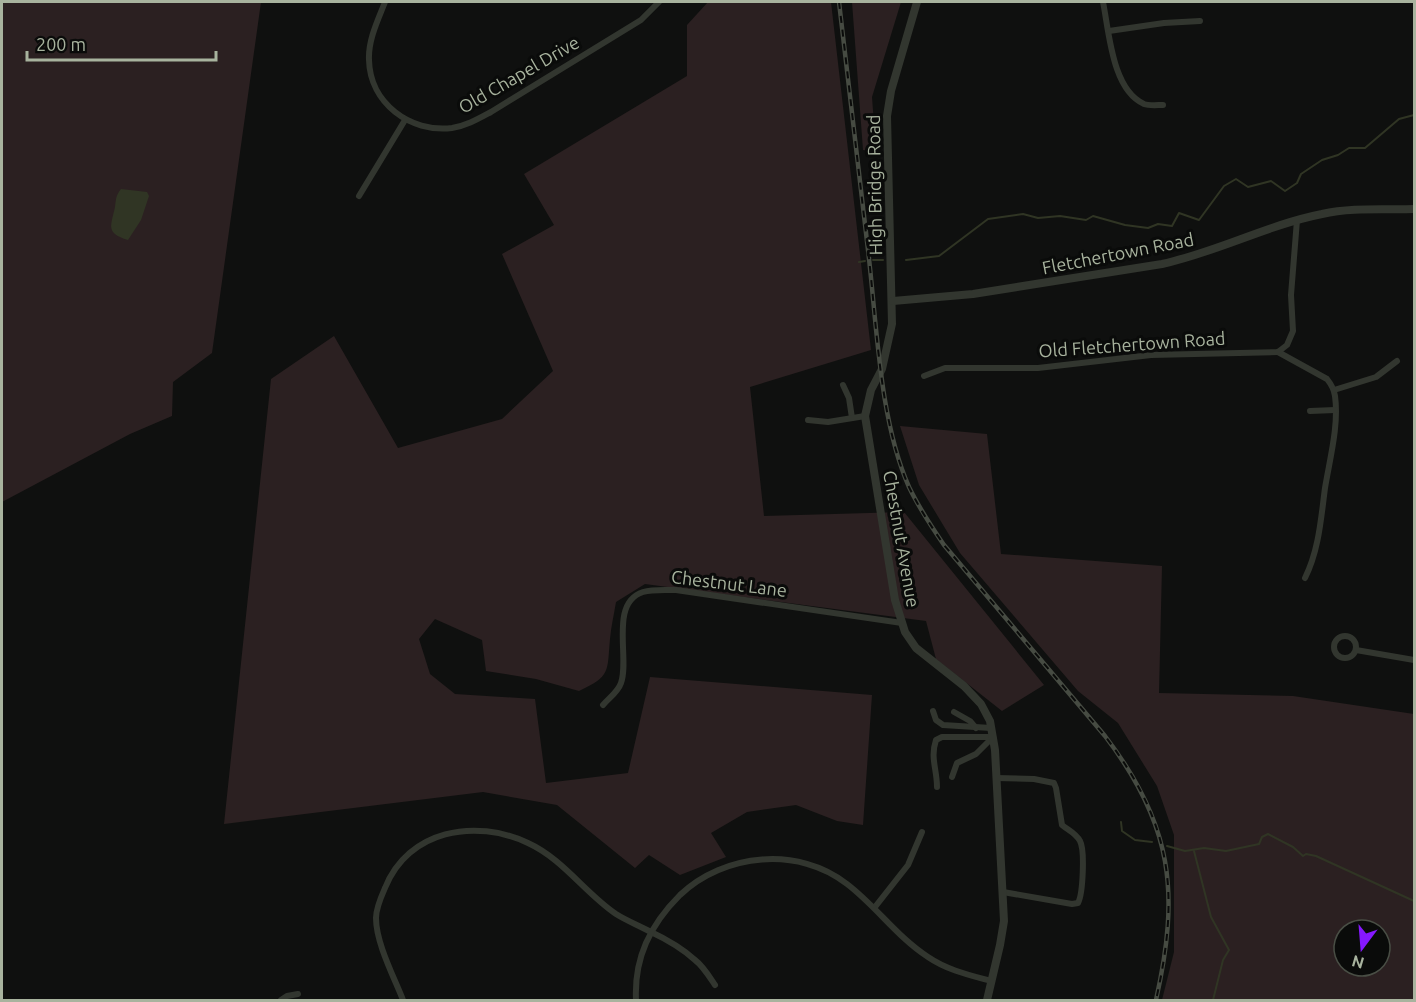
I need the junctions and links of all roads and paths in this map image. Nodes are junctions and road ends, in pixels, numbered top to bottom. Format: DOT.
graph roads {
  1 [pos="385,2"];
  2 [pos="659,2"];
  3 [pos="917,2"];
  4 [pos="1103,2"];
  5 [pos="1200,21"];
  6 [pos="1109,31"];
  7 [pos="1163,105"];
  8 [pos="405,120"];
  9 [pos="359,196"];
  10 [pos="1414,209"];
  11 [pos="1297,220"];
  12 [pos="893,301"];
  13 [pos="1278,352"];
  14 [pos="1397,361"];
  15 [pos="924,376"];
  16 [pos="843,386"];
  17 [pos="1334,390"];
  18 [pos="1335,410"];
  19 [pos="1310,411"];
  20 [pos="865,416"];
  21 [pos="852,418"];
  22 [pos="808,420"];
  23 [pos="1305,578"];
  24 [pos="902,623"];
  25 [pos="1356,650"];
  26 [pos="1414,660"];
  27 [pos="603,705"];
  28 [pos="933,711"];
  29 [pos="954,712"];
  30 [pos="976,728"];
  31 [pos="992,733"];
  32 [pos="952,777"];
  33 [pos="996,778"];
  34 [pos="937,787"];
  35 [pos="922,832"];
  36 [pos="1003,892"];
  37 [pos="875,907"];
  38 [pos="650,931"];
  39 [pos="992,981"];
  40 [pos="715,985"];
  41 [pos="298,994"];
  42 [pos="281,1000"];
  43 [pos="403,1000"];
  44 [pos="636,1000"];
  45 [pos="987,1000"];
  1 -- 8 [label="street, Old Chapel Drive"];
  2 -- 8 [label="street, Old Chapel Drive"];
  3 -- 12 [label="street, High Bridge Road"];
  4 -- 6 [label="street"];
  5 -- 6 [label="street"];
  6 -- 7 [label="street"];
  8 -- 9 [label="street"];
  10 -- 11 [label="street, Fletchertown Road"];
  11 -- 12 [label="street, Fletchertown Road"];
  11 -- 13 [label="street"];
  12 -- 20 [label="street, Chestnut Avenue"];
  13 -- 15 [label="street, Old Fletchertown Road"];
  13 -- 17 [label="street"];
  14 -- 17 [label="street"];
  16 -- 21 [label="street"];
  17 -- 18 [label="street"];
  18 -- 19 [label="street"];
  18 -- 23 [label="street"];
  20 -- 21 [label="street"];
  20 -- 24 [label="street, Chestnut Avenue"];
  21 -- 22 [label="street"];
  24 -- 27 [label="street, Chestnut Lane"];
  24 -- 31 [label="street, Chestnut Avenue"];
  25 -- 26 [label="street"];
  28 -- 30 [label="street"];
  29 -- 30 [label="street"];
  30 -- 31 [label="street"];
  31 -- 32 [label="street"];
  31 -- 33 [label="street, Chestnut Avenue"];
  31 -- 34 [label="street"];
  33 -- 36 [label="street, Chestnut Avenue"];
  33 -- 36 [label="street"];
  35 -- 37 [label="street"];
  36 -- 39 [label="street, Chestnut Avenue"];
  37 -- 38 [label="street"];
  37 -- 39 [label="street"];
  38 -- 40 [label="street"];
  38 -- 43 [label="street"];
  38 -- 44 [label="street"];
  39 -- 45 [label="street, Chestnut Avenue"];
  41 -- 42 [label="street"];
}
